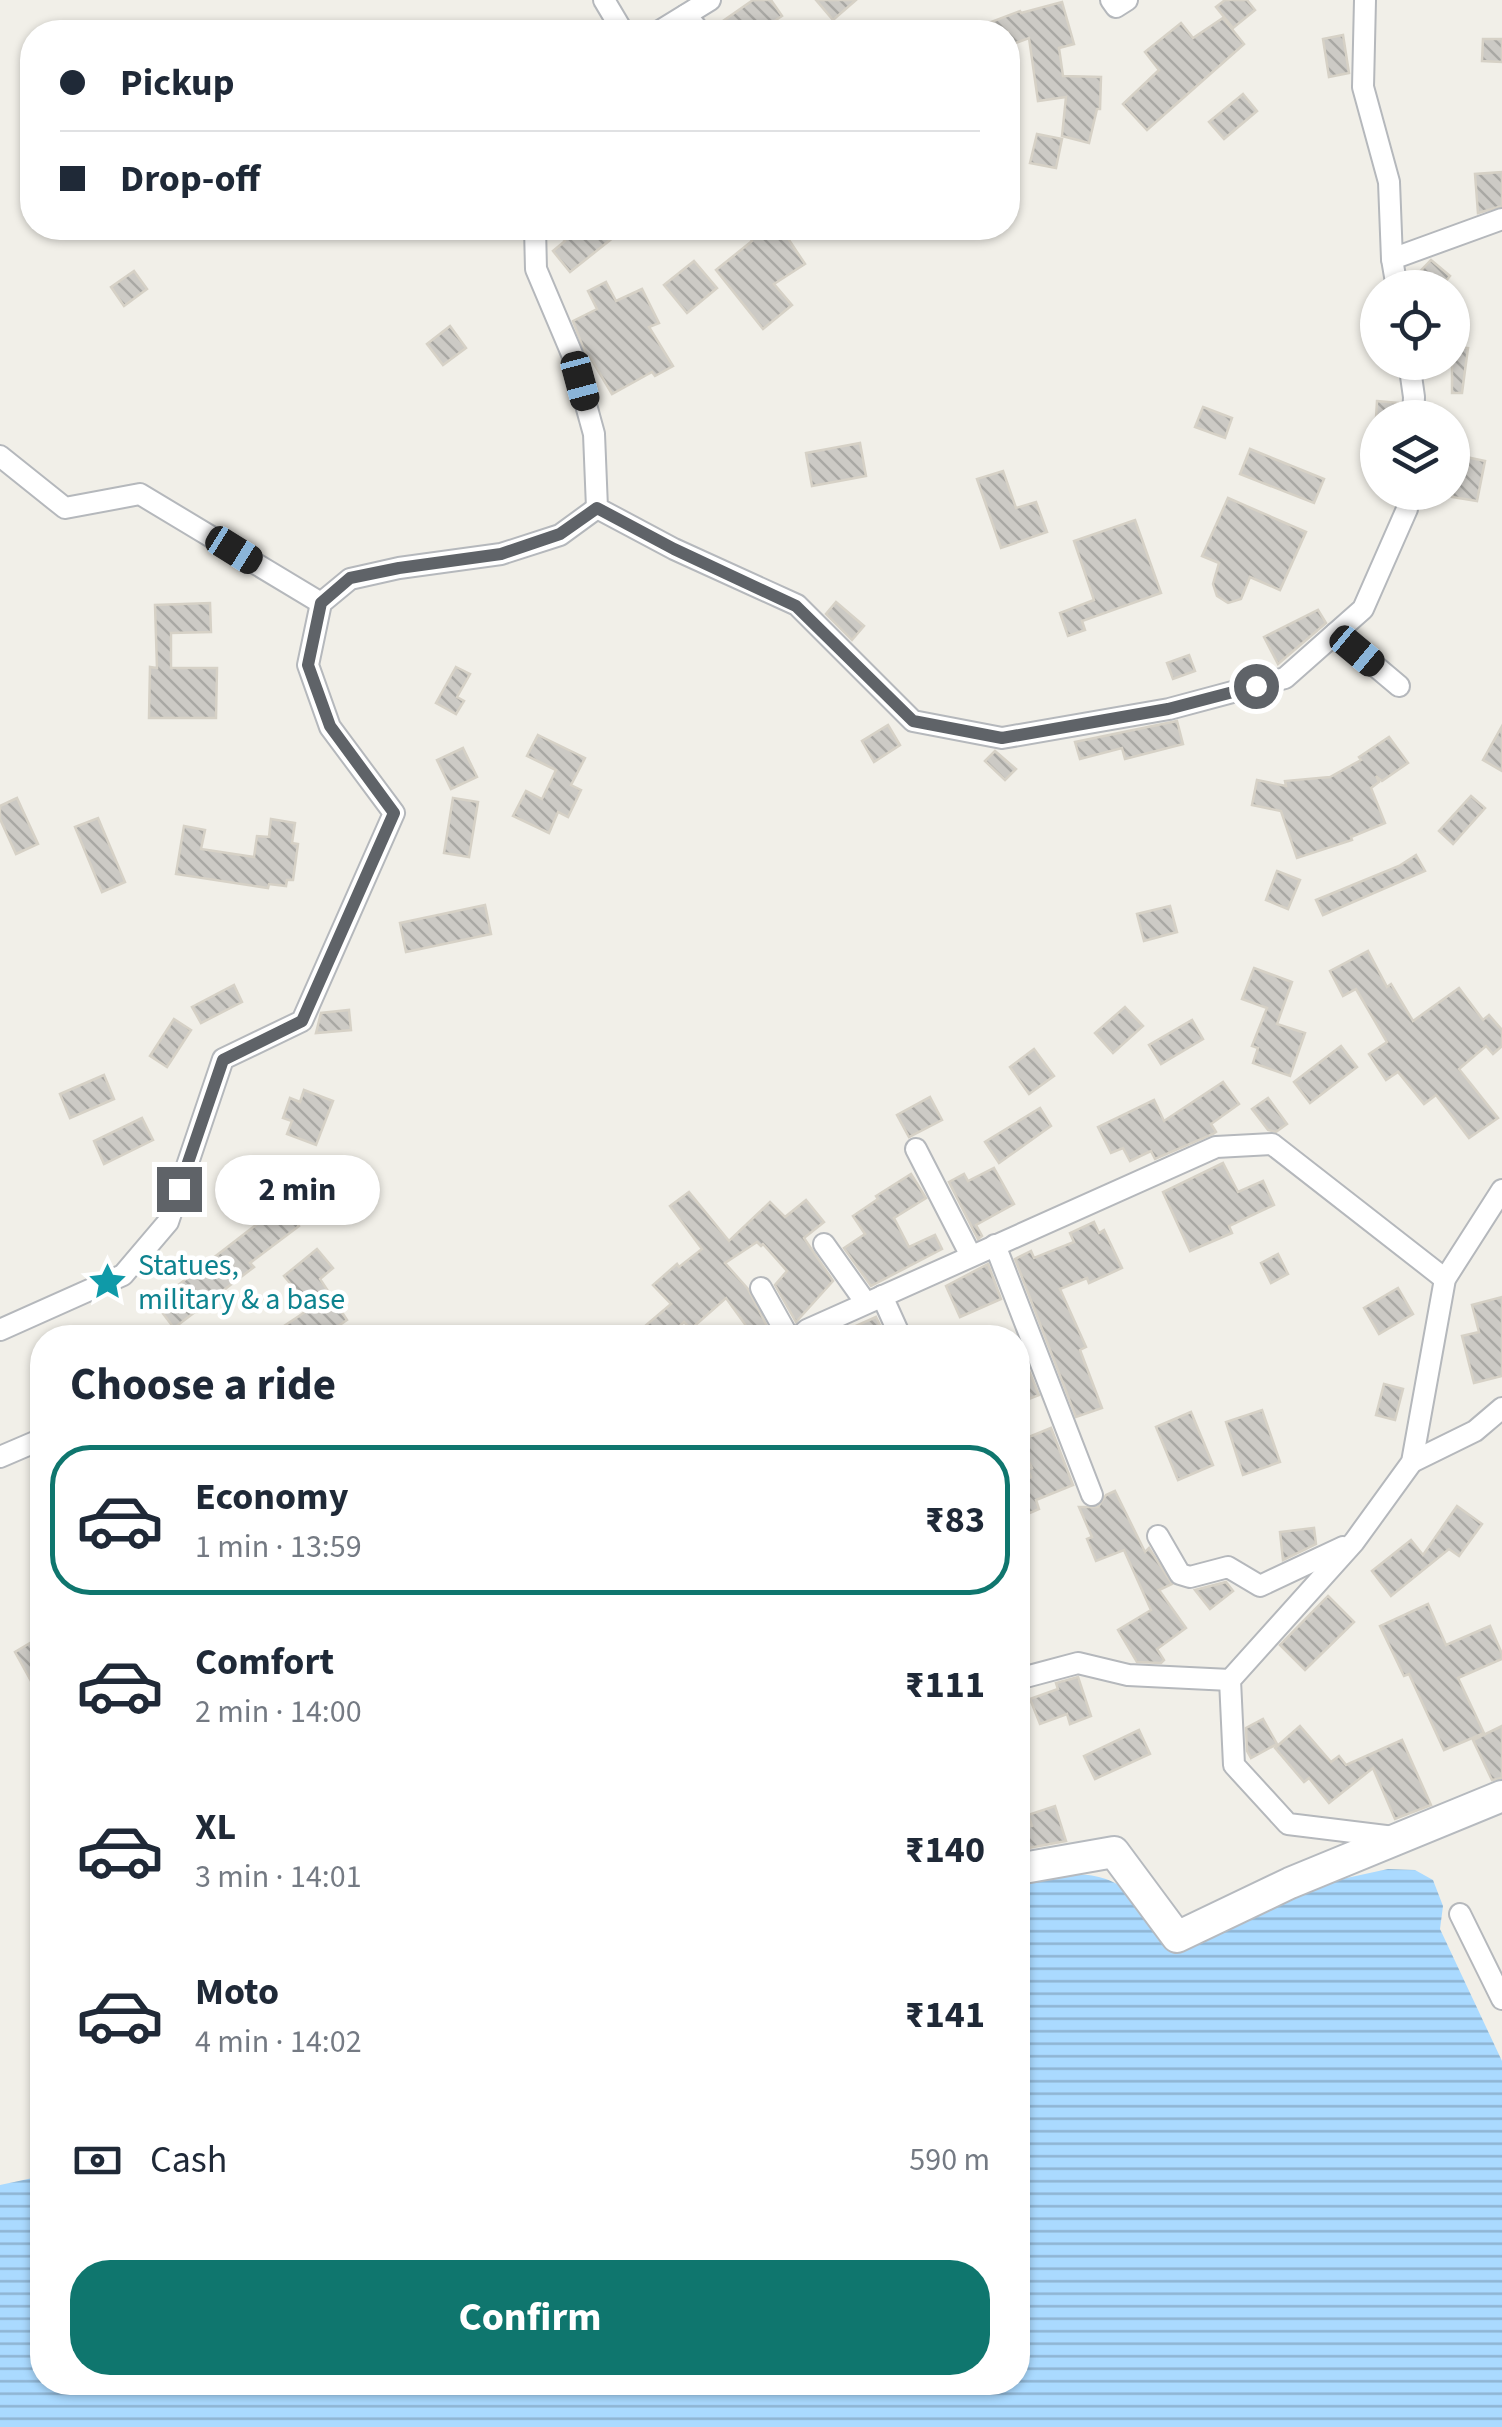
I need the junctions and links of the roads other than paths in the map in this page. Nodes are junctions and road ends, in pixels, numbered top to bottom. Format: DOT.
graph roads {
  1 [pos="1111,0"];
  2 [pos="1128,0"];
  3 [pos="1365,0"];
  4 [pos="697,6"];
  5 [pos="676,20"];
  6 [pos="1502,219"];
  7 [pos="535,240"];
  8 [pos="1392,259"];
  9 [pos="1394,270"];
  10 [pos="0,456"];
  11 [pos="597,508"];
  12 [pos="1407,510"];
  13 [pos="321,603"];
  14 [pos="1336,633"];
  15 [pos="1399,686"];
  16 [pos="916,1150"];
  17 [pos="1502,1190"];
  18 [pos="824,1244"];
  19 [pos="995,1246"];
  20 [pos="971,1256"];
  21 [pos="1445,1279"];
  22 [pos="762,1288"];
  23 [pos="874,1300"];
  24 [pos="782,1325"];
  25 [pos="836,1325"];
  26 [pos="891,1325"];
  27 [pos="1026,1325"];
  28 [pos="0,1330"];
  29 [pos="1030,1336"];
  30 [pos="1502,1408"];
  31 [pos="30,1444"];
  32 [pos="0,1456"];
  33 [pos="1412,1462"];
  34 [pos="1092,1495"];
  35 [pos="1158,1536"];
  36 [pos="1354,1542"];
  37 [pos="1030,1676"];
  38 [pos="1230,1680"];
  39 [pos="1502,1796"];
  40 [pos="1404,1838"];
  41 [pos="1030,1867"];
  42 [pos="1460,1914"];
  43 [pos="1499,1985"];
  1 -- 2 [label="street"];
  3 -- 8 [label="street"];
  4 -- 5 [label="street"];
  6 -- 8 [label="street"];
  7 -- 11 [label="street"];
  8 -- 9 [label="street"];
  10 -- 13 [label="street"];
  11 -- 13 [label="street"];
  11 -- 14 [label="street"];
  12 -- 14 [label="street"];
  13 -- 28 [label="street"];
  14 -- 15 [label="street"];
  16 -- 20 [label="street"];
  17 -- 21 [label="street"];
  18 -- 23 [label="street"];
  19 -- 20 [label="street"];
  19 -- 21 [label="street"];
  19 -- 27 [label="street"];
  20 -- 23 [label="street"];
  21 -- 33 [label="street"];
  22 -- 24 [label="street"];
  23 -- 25 [label="street"];
  23 -- 26 [label="street"];
  29 -- 34 [label="street"];
  30 -- 33 [label="street"];
  31 -- 32 [label="street"];
  33 -- 36 [label="street"];
  35 -- 36 [label="street"];
  36 -- 38 [label="street"];
  37 -- 38 [label="street"];
  38 -- 40 [label="street"];
  39 -- 40 [label="street"];
  40 -- 41 [label="street"];
  42 -- 43 [label="street"];
}
